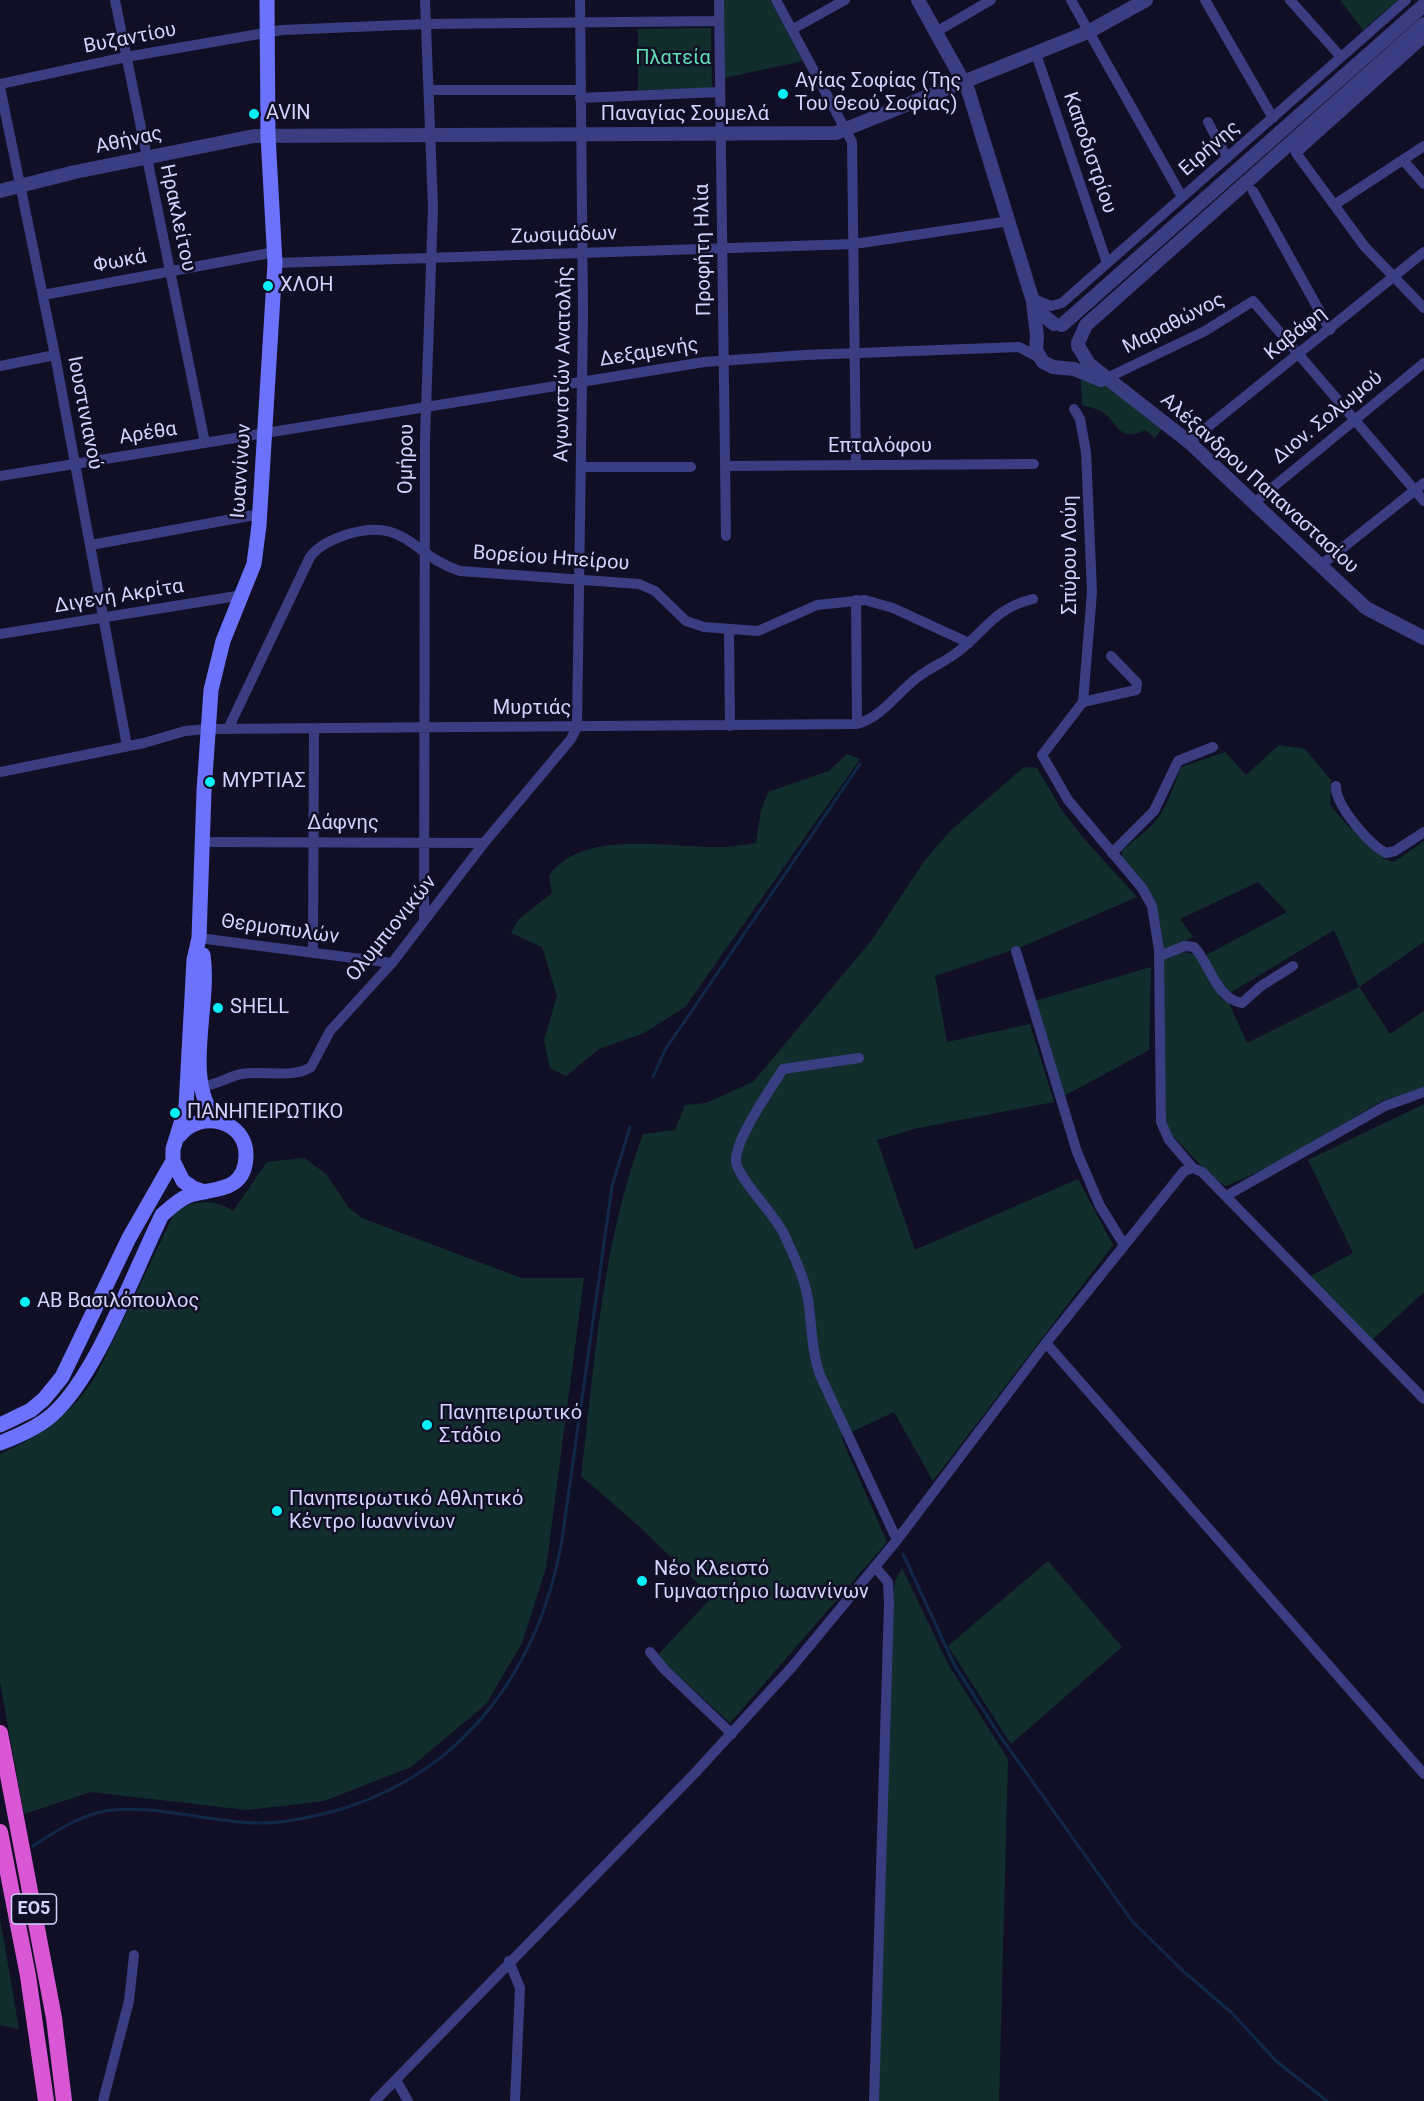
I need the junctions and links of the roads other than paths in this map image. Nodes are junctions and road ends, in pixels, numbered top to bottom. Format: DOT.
graph roads {
  1 [pos="115,0"];
  2 [pos="267,0"];
  3 [pos="425,0"];
  4 [pos="580,0"];
  5 [pos="719,0"];
  6 [pos="776,0"];
  7 [pos="845,0"];
  8 [pos="918,0"];
  9 [pos="991,0"];
  10 [pos="1071,0"];
  11 [pos="1205,0"];
  12 [pos="1290,0"];
  13 [pos="1406,0"];
  14 [pos="1144,1"];
  15 [pos="1424,5"];
  16 [pos="719,21"];
  17 [pos="580,22"];
  18 [pos="425,24"];
  19 [pos="1424,24"];
  20 [pos="793,29"];
  21 [pos="267,32"];
  22 [pos="936,32"];
  23 [pos="1088,32"];
  24 [pos="1424,38"];
  25 [pos="1036,54"];
  26 [pos="1340,56"];
  27 [pos="126,57"];
  28 [pos="965,83"];
  29 [pos="0,86"];
  30 [pos="429,90"];
  31 [pos="719,92"];
  32 [pos="580,94"];
  33 [pos="1273,118"];
  34 [pos="1208,122"];
  35 [pos="848,130"];
  36 [pos="581,134"];
  37 [pos="720,134"];
  38 [pos="431,135"];
  39 [pos="268,136"];
  40 [pos="1424,146"];
  41 [pos="147,158"];
  42 [pos="1227,158"];
  43 [pos="1403,160"];
  44 [pos="1424,184"];
  45 [pos="20,185"];
  46 [pos="0,191"];
  47 [pos="1253,191"];
  48 [pos="1182,197"];
  49 [pos="1334,205"];
  50 [pos="1010,221"];
  51 [pos="854,244"];
  52 [pos="722,248"];
  53 [pos="1424,252"];
  54 [pos="583,253"];
  55 [pos="275,257"];
  56 [pos="432,258"];
  57 [pos="1107,262"];
  58 [pos="170,271"];
  59 [pos="1392,278"];
  60 [pos="43,296"];
  61 [pos="1032,298"];
  62 [pos="1424,308"];
  63 [pos="1058,325"];
  64 [pos="1330,330"];
  65 [pos="1037,336"];
  66 [pos="1078,345"];
  67 [pos="855,353"];
  68 [pos="1300,354"];
  69 [pos="55,355"];
  70 [pos="1038,357"];
  71 [pos="724,360"];
  72 [pos="1424,363"];
  73 [pos="0,366"];
  74 [pos="1062,366"];
  75 [pos="582,382"];
  76 [pos="1112,382"];
  77 [pos="426,407"];
  78 [pos="1074,409"];
  79 [pos="1354,420"];
  80 [pos="266,433"];
  81 [pos="1189,442"];
  82 [pos="205,443"];
  83 [pos="76,464"];
  84 [pos="1034,464"];
  85 [pos="856,465"];
  86 [pos="726,466"];
  87 [pos="581,467"];
  88 [pos="691,467"];
  89 [pos="0,476"];
  90 [pos="1424,483"];
  91 [pos="1414,490"];
  92 [pos="1424,501"];
  93 [pos="1255,502"];
  94 [pos="260,514"];
  95 [pos="726,536"];
  96 [pos="91,545"];
  97 [pos="424,550"];
  98 [pos="1321,565"];
  99 [pos="578,580"];
  100 [pos="243,595"];
  101 [pos="1034,599"];
  102 [pos="855,600"];
  103 [pos="104,617"];
  104 [pos="729,630"];
  105 [pos="0,634"];
  106 [pos="1424,638"];
  107 [pos="969,643"];
  108 [pos="1111,656"];
  109 [pos="1083,702"];
  110 [pos="857,724"];
  111 [pos="730,726"];
  112 [pos="577,727"];
  113 [pos="424,728"];
  114 [pos="207,729"];
  115 [pos="228,729"];
  116 [pos="314,729"];
  117 [pos="127,746"];
  118 [pos="1213,747"];
  119 [pos="0,772"];
  120 [pos="1336,786"];
  121 [pos="1424,832"];
  122 [pos="201,842"];
  123 [pos="313,842"];
  124 [pos="425,843"];
  125 [pos="484,843"];
  126 [pos="1112,853"];
  127 [pos="424,919"];
  128 [pos="199,938"];
  129 [pos="1016,951"];
  130 [pos="313,952"];
  131 [pos="1159,957"];
  132 [pos="392,963"];
  133 [pos="1293,966"];
  134 [pos="859,1058"];
  135 [pos="201,1086"];
  136 [pos="1424,1092"];
  137 [pos="216,1120"];
  138 [pos="177,1138"];
  139 [pos="173,1161"];
  140 [pos="1193,1168"];
  141 [pos="205,1192"];
  142 [pos="1226,1196"];
  143 [pos="1123,1243"];
  144 [pos="1046,1343"];
  145 [pos="1424,1399"];
  146 [pos="0,1425"];
  147 [pos="0,1443"];
  148 [pos="897,1540"];
  149 [pos="875,1567"];
  150 [pos="650,1652"];
  151 [pos="0,1733"];
  152 [pos="732,1734"];
  153 [pos="1424,1774"];
  154 [pos="0,1832"];
  155 [pos="5,1886"];
  156 [pos="134,1955"];
  157 [pos="509,1961"];
  158 [pos="396,2080"];
  159 [pos="46,2101"];
  160 [pos="64,2101"];
  161 [pos="104,2101"];
  162 [pos="375,2101"];
  163 [pos="408,2101"];
  164 [pos="515,2101"];
  165 [pos="874,2101"];
  1 -- 27 [label="street, Ηρακλείτου"];
  2 -- 21 [label="main road, Ιωαννίνων"];
  3 -- 18 [label="street, Ομήρου"];
  4 -- 17 [label="street, Αγωνιστών Ανατολής"];
  5 -- 16 [label="street, Προφήτη Ηλία"];
  6 -- 20 [label="street"];
  7 -- 20 [label="street"];
  8 -- 22 [label="street"];
  9 -- 22 [label="street"];
  10 -- 23 [label="street"];
  11 -- 33 [label="street"];
  12 -- 26 [label="street"];
  13 -- 26 [label="street, Ειρήνης"];
  14 -- 23 [label="street, Παναγίας Σουμελά"];
  15 -- 63 [label="street"];
  16 -- 17 [label="street, Βυζαντίου"];
  16 -- 31 [label="street, Προφήτη Ηλία"];
  17 -- 18 [label="street, Βυζαντίου"];
  17 -- 32 [label="street, Αγωνιστών Ανατολής"];
  18 -- 21 [label="street, Βυζαντίου"];
  18 -- 30 [label="street, Ομήρου"];
  19 -- 66 [label="street"];
  20 -- 35 [label="street"];
  21 -- 27 [label="street, Βυζαντίου"];
  21 -- 39 [label="main road, Ιωαννίνων"];
  22 -- 28 [label="street"];
  23 -- 25 [label="street, Παναγίας Σουμελά"];
  23 -- 48 [label="street"];
  24 -- 49 [label="street"];
  25 -- 28 [label="street, Παναγίας Σουμελά"];
  25 -- 57 [label="street, Καποδιστρίου"];
  26 -- 33 [label="street, Ειρήνης"];
  27 -- 29 [label="street, Βυζαντίου"];
  27 -- 41 [label="street, Ηρακλείτου"];
  28 -- 35 [label="street, Παναγίας Σουμελά"];
  28 -- 50 [label="street"];
  29 -- 45 [label="street, Ιουστινιανού"];
  30 -- 32 [label="street"];
  30 -- 38 [label="street, Ομήρου"];
  31 -- 32 [label="street"];
  31 -- 37 [label="street, Προφήτη Ηλία"];
  32 -- 36 [label="street, Αγωνιστών Ανατολής"];
  33 -- 42 [label="street, Ειρήνης"];
  34 -- 42 [label="street"];
  35 -- 37 [label="street, Παναγίας Σουμελά"];
  35 -- 51 [label="street"];
  36 -- 37 [label="street, Παναγίας Σουμελά"];
  36 -- 38 [label="street, Παναγίας Σουμελά"];
  36 -- 54 [label="street, Αγωνιστών Ανατολής"];
  37 -- 52 [label="street, Προφήτη Ηλία"];
  38 -- 39 [label="street, Παναγίας Σουμελά"];
  38 -- 56 [label="street, Ομήρου"];
  39 -- 41 [label="street, Αθήνας"];
  39 -- 55 [label="main road, Ιωαννίνων"];
  40 -- 43 [label="street"];
  41 -- 45 [label="street, Αθήνας"];
  41 -- 58 [label="street, Ηρακλείτου"];
  42 -- 48 [label="street, Ειρήνης"];
  43 -- 44 [label="street"];
  43 -- 49 [label="street"];
  45 -- 46 [label="street, Αθήνας"];
  45 -- 60 [label="street, Ιουστινιανού"];
  47 -- 64 [label="street"];
  48 -- 57 [label="street, Ειρήνης"];
  49 -- 59 [label="street"];
  50 -- 51 [label="street, Ζωσιμάδων"];
  50 -- 61 [label="street"];
  51 -- 52 [label="street, Ζωσιμάδων"];
  51 -- 67 [label="street"];
  52 -- 54 [label="street, Ζωσιμάδων"];
  52 -- 71 [label="street, Προφήτη Ηλία"];
  53 -- 59 [label="street, Καβάφη"];
  54 -- 56 [label="street, Ζωσιμάδων"];
  54 -- 75 [label="street, Αγωνιστών Ανατολής"];
  55 -- 56 [label="street, Ζωσιμάδων"];
  55 -- 58 [label="street, Φωκά"];
  55 -- 80 [label="main road, Ιωαννίνων"];
  56 -- 77 [label="street, Ομήρου"];
  57 -- 61 [label="street, Ειρήνης"];
  58 -- 60 [label="street, Φωκά"];
  58 -- 82 [label="street, Ηρακλείτου"];
  59 -- 62 [label="street"];
  59 -- 64 [label="street, Καβάφη"];
  60 -- 69 [label="street, Ιουστινιανού"];
  61 -- 63 [label="street"];
  61 -- 65 [label="street"];
  63 -- 65 [label="street"];
  63 -- 66 [label="street"];
  64 -- 68 [label="street, Καβάφη"];
  65 -- 70 [label="street"];
  66 -- 74 [label="street"];
  66 -- 76 [label="street, Αλέξανδρου Παπαναστασίου"];
  67 -- 70 [label="street, Δεξαμενής"];
  67 -- 71 [label="street, Δεξαμενής"];
  67 -- 85 [label="street"];
  68 -- 76 [label="street, Μαραθώνος"];
  68 -- 79 [label="street"];
  68 -- 81 [label="street, Καβάφη"];
  69 -- 73 [label="street"];
  69 -- 83 [label="street, Ιουστινιανού"];
  70 -- 74 [label="street"];
  71 -- 75 [label="street, Δεξαμενής"];
  71 -- 86 [label="street, Προφήτη Ηλία"];
  72 -- 79 [label="street, Διον. Σολωμού"];
  74 -- 76 [label="street"];
  75 -- 77 [label="street, Δεξαμενής"];
  75 -- 87 [label="street, Αγωνιστών Ανατολής"];
  76 -- 81 [label="street, Αλέξανδρου Παπαναστασίου"];
  77 -- 80 [label="street, Δεξαμενής"];
  77 -- 97 [label="street, Ομήρου"];
  78 -- 109 [label="street, Σπύρου Λούη"];
  79 -- 91 [label="street"];
  79 -- 93 [label="street, Διον. Σολωμού"];
  80 -- 82 [label="street, Αρέθα"];
  80 -- 94 [label="main road, Ιωαννίνων"];
  81 -- 93 [label="street, Αλέξανδρου Παπαναστασίου"];
  82 -- 83 [label="street, Αρέθα"];
  83 -- 89 [label="street, Αρέθα"];
  83 -- 96 [label="street, Ιουστινιανού"];
  84 -- 85 [label="street, Επταλόφου"];
  85 -- 86 [label="street, Επταλόφου"];
  86 -- 95 [label="street, Προφήτη Ηλία"];
  87 -- 88 [label="street"];
  87 -- 99 [label="street, Αγωνιστών Ανατολής"];
  90 -- 91 [label="street"];
  91 -- 92 [label="street"];
  91 -- 98 [label="street"];
  93 -- 98 [label="street, Αλέξανδρου Παπαναστασίου"];
  94 -- 96 [label="street"];
  94 -- 100 [label="main road, Ιωαννίνων"];
  96 -- 103 [label="street, Ιουστινιανού"];
  97 -- 99 [label="street, Βορείου Ηπείρου"];
  97 -- 113 [label="street, Ομήρου"];
  97 -- 115 [label="street, Βορείου Ηπείρου"];
  98 -- 106 [label="street, Αλέξανδρου Παπαναστασίου"];
  99 -- 104 [label="street, Βορείου Ηπείρου"];
  99 -- 112 [label="street, Αγωνιστών Ανατολής"];
  100 -- 103 [label="street, Διγενή Ακρίτα"];
  100 -- 114 [label="main road, Ιωαννίνων"];
  101 -- 107 [label="street, Σπύρου Λούη"];
  102 -- 104 [label="street, Βορείου Ηπείρου"];
  102 -- 107 [label="street, Βορείου Ηπείρου"];
  102 -- 110 [label="street"];
  103 -- 105 [label="street, Διγενή Ακρίτα"];
  103 -- 117 [label="street, Ιουστινιανού"];
  104 -- 111 [label="street"];
  107 -- 110 [label="street, Σπύρου Λούη"];
  108 -- 109 [label="street"];
  109 -- 126 [label="street"];
  110 -- 111 [label="street, Μυρτιάς"];
  111 -- 112 [label="street, Μυρτιάς"];
  112 -- 113 [label="street, Μυρτιάς"];
  112 -- 125 [label="street, Ολυμπιονικών"];
  113 -- 116 [label="street, Μυρτιάς"];
  113 -- 124 [label="street, Ομήρου"];
  114 -- 115 [label="street, Μυρτιάς"];
  114 -- 117 [label="street, Μυρτιάς"];
  114 -- 122 [label="main road, Ιωαννίνων"];
  115 -- 116 [label="street, Μυρτιάς"];
  116 -- 123 [label="street"];
  117 -- 119 [label="street, Μυρτιάς"];
  118 -- 126 [label="street"];
  120 -- 121 [label="street"];
  122 -- 123 [label="street, Δάφνης"];
  122 -- 128 [label="main road, Ιωαννίνων"];
  123 -- 124 [label="street, Δάφνης"];
  123 -- 130 [label="street"];
  124 -- 125 [label="street, Δάφνης"];
  124 -- 127 [label="street, Ομήρου"];
  125 -- 127 [label="street, Ολυμπιονικών"];
  126 -- 131 [label="street"];
  127 -- 132 [label="street, Ολυμπιονικών"];
  128 -- 130 [label="street, Θερμοπυλών"];
  128 -- 135 [label="main road"];
  128 -- 138 [label="main road"];
  129 -- 143 [label="street"];
  130 -- 132 [label="street, Θερμοπυλών"];
  131 -- 133 [label="street"];
  131 -- 140 [label="street"];
  132 -- 135 [label="street, Ολυμπιονικών"];
  134 -- 148 [label="street"];
  135 -- 137 [label="main road"];
  136 -- 142 [label="street"];
  137 -- 138 [label="main road"];
  137 -- 141 [label="main road"];
  138 -- 139 [label="main road"];
  139 -- 141 [label="main road"];
  139 -- 146 [label="main road"];
  140 -- 142 [label="street"];
  140 -- 143 [label="street"];
  141 -- 147 [label="main road"];
  142 -- 145 [label="street"];
  143 -- 144 [label="street"];
  144 -- 148 [label="street"];
  144 -- 153 [label="street"];
  148 -- 149 [label="street"];
  149 -- 152 [label="street"];
  149 -- 165 [label="street"];
  150 -- 152 [label="street"];
  151 -- 160 [label="highway, ΕΟ5"];
  152 -- 157 [label="street"];
  154 -- 155 [label="highway, ΕΟ5"];
  155 -- 159 [label="highway, ΕΟ5"];
  156 -- 161 [label="street"];
  157 -- 158 [label="street"];
  157 -- 164 [label="street"];
  158 -- 162 [label="street"];
  158 -- 163 [label="street"];
}
